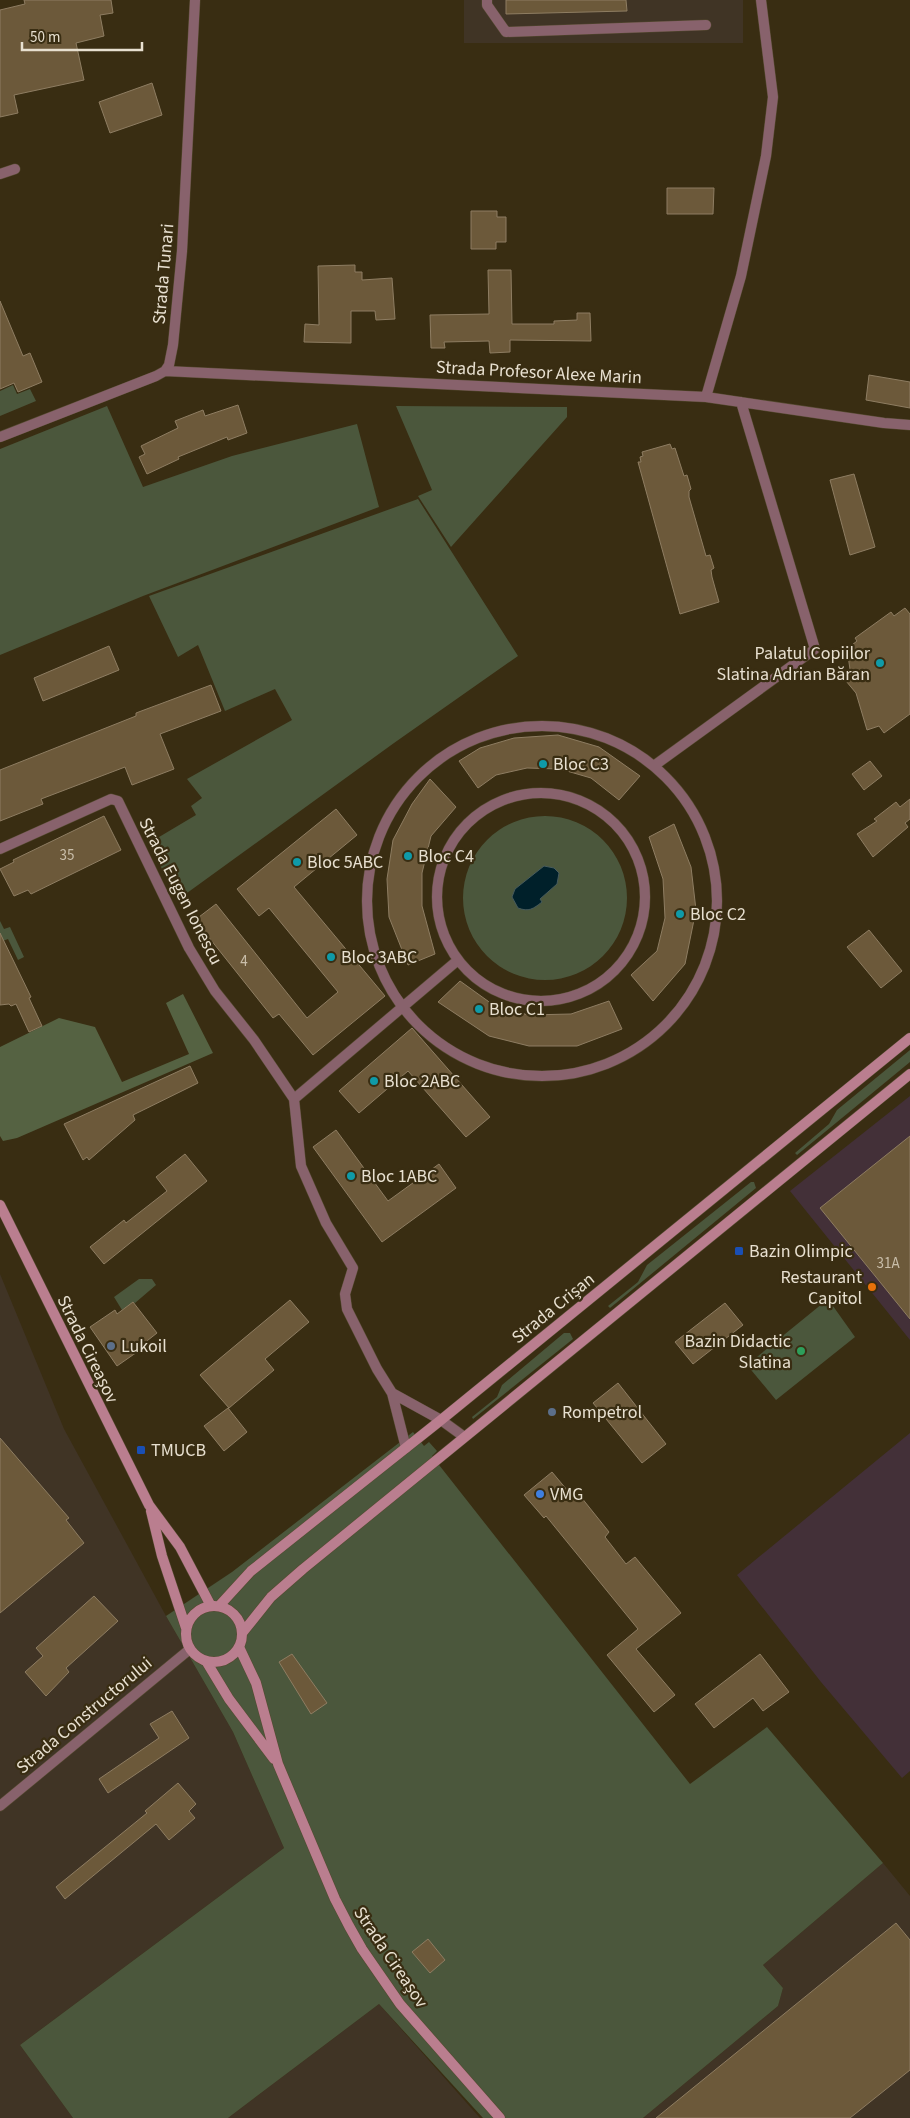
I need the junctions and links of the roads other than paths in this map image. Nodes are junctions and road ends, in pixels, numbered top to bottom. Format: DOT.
graph roads {
  1 [pos="196,0"];
  2 [pos="487,0"];
  3 [pos="761,0"];
  4 [pos="706,26"];
  5 [pos="15,168"];
  6 [pos="0,174"];
  7 [pos="165,371"];
  8 [pos="706,397"];
  9 [pos="741,402"];
  10 [pos="910,425"];
  11 [pos="0,437"];
  12 [pos="655,765"];
  13 [pos="0,849"];
  14 [pos="458,960"];
  15 [pos="401,1007"];
  16 [pos="910,1038"];
  17 [pos="910,1074"];
  18 [pos="294,1099"];
  19 [pos="0,1206"];
  20 [pos="392,1393"];
  21 [pos="441,1420"];
  22 [pos="463,1436"];
  23 [pos="406,1448"];
  24 [pos="149,1505"];
  25 [pos="215,1606"];
  26 [pos="186,1628"];
  27 [pos="243,1632"];
  28 [pos="240,1647"];
  29 [pos="190,1649"];
  30 [pos="206,1661"];
  31 [pos="278,1764"];
  32 [pos="0,1806"];
  33 [pos="500,2118"];
  1 -- 7 [label="street, Strada Tunari"];
  2 -- 4 [label="street"];
  3 -- 8 [label="street"];
  5 -- 6 [label="street"];
  7 -- 8 [label="street, Strada Profesor Alexe Marin"];
  7 -- 11 [label="street"];
  8 -- 9 [label="street, Strada Profesor Alexe Marin"];
  9 -- 10 [label="street, Strada Profesor Alexe Marin"];
  9 -- 12 [label="street"];
  12 -- 15 [label="street"];
  12 -- 15 [label="street"];
  13 -- 18 [label="street, Strada Eugen Ionescu"];
  14 -- 14 [label="street"];
  14 -- 15 [label="street"];
  15 -- 18 [label="street"];
  16 -- 21 [label="main road, Strada Crișan"];
  17 -- 22 [label="main road"];
  18 -- 20 [label="street, Strada Eugen Ionescu"];
  19 -- 24 [label="main road, Strada Cireașov"];
  20 -- 21 [label="street, Strada Eugen Ionescu"];
  20 -- 23 [label="street, Strada Eugen Ionescu"];
  21 -- 22 [label="street, Strada Eugen Ionescu"];
  21 -- 23 [label="main road, Strada Crișan"];
  22 -- 27 [label="main road"];
  23 -- 25 [label="main road, Strada Crișan"];
  24 -- 25 [label="main road, Strada Cireașov"];
  24 -- 26 [label="main road, Strada Cireașov"];
  25 -- 26 [label="main road"];
  25 -- 27 [label="main road"];
  26 -- 29 [label="main road"];
  27 -- 28 [label="main road"];
  28 -- 30 [label="main road"];
  28 -- 31 [label="main road, Strada Cireașov"];
  29 -- 30 [label="main road"];
  29 -- 32 [label="street, Strada Constructorului"];
  30 -- 31 [label="main road, Strada Cireașov"];
  31 -- 33 [label="main road, Strada Cireașov"];
}
